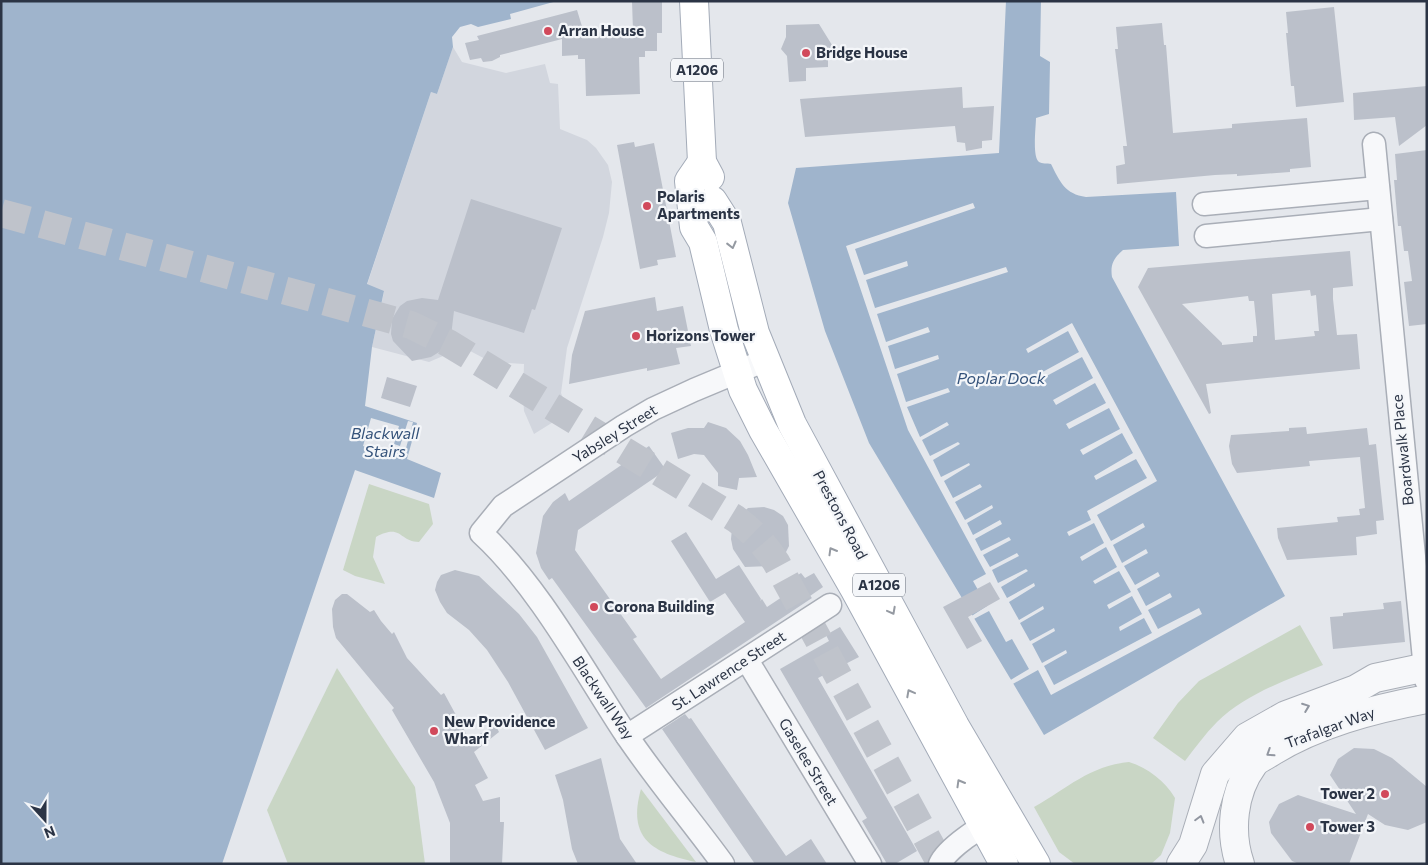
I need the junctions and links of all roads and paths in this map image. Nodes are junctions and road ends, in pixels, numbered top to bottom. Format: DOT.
graph roads {
  1 [pos="694,1"];
  2 [pos="1374,144"];
  3 [pos="702,162"];
  4 [pos="1378,188"];
  5 [pos="713,201"];
  6 [pos="1204,204"];
  7 [pos="1381,219"];
  8 [pos="1206,236"];
  9 [pos="703,242"];
  10 [pos="766,360"];
  11 [pos="737,371"];
  12 [pos="481,533"];
  13 [pos="830,606"];
  14 [pos="747,660"];
  15 [pos="1426,679"];
  16 [pos="627,736"];
  17 [pos="984,825"];
  18 [pos="1014,825"];
  19 [pos="723,864"];
  20 [pos="870,864"];
  21 [pos="940,864"];
  22 [pos="1004,864"];
  23 [pos="1036,864"];
  24 [pos="1181,864"];
  25 [pos="1240,864"];
  1 -- 3 [label="main road, Prestons Road / A1206"];
  2 -- 4 [label="street, Boardwalk Place"];
  3 -- 5 [label="main road, Prestons Road / A1206"];
  3 -- 9 [label="main road, Prestons Road / A1206"];
  4 -- 6 [label="street"];
  4 -- 7 [label="street, Boardwalk Place"];
  5 -- 9 [label="main road, Prestons Road / A1206"];
  5 -- 10 [label="main road, Prestons Road / A1206, one-way"];
  7 -- 8 [label="street"];
  7 -- 15 [label="street, Boardwalk Place"];
  9 -- 11 [label="main road, Prestons Road / A1206"];
  10 -- 11 [label="street, Yabsley Street"];
  10 -- 18 [label="main road, Prestons Road / A1206, one-way"];
  11 -- 12 [label="street, Yabsley Street"];
  17 -- 11 [label="main road, Prestons Road / A1206, one-way"];
  12 -- 16 [label="street, Blackwall Way"];
  13 -- 14 [label="street, St. Lawrence Street"];
  14 -- 16 [label="street, St. Lawrence Street"];
  14 -- 20 [label="street, Gaselee Street"];
  24 -- 15 [label="street, Trafalgar Way, one-way"];
  15 -- 25 [label="street, Trafalgar Way, one-way"];
  16 -- 19 [label="street, Blackwall Way"];
  17 -- 18 [label="street"];
  17 -- 21 [label="street"];
  17 -- 22 [label="main road, Prestons Road / A1206"];
  18 -- 23 [label="main road, Prestons Road / A1206"];
}
